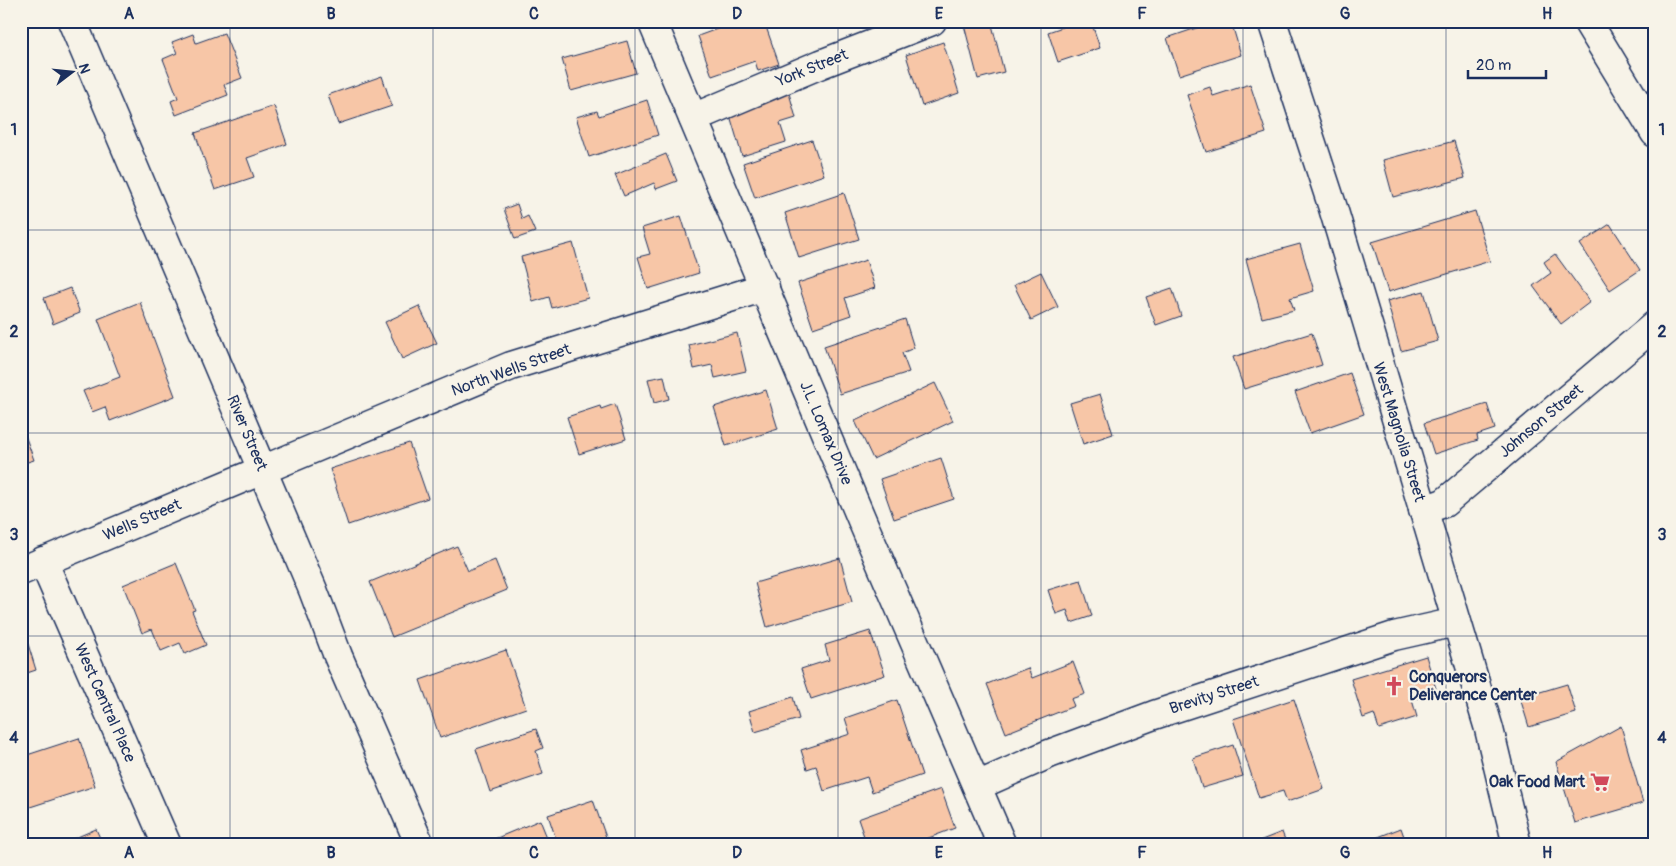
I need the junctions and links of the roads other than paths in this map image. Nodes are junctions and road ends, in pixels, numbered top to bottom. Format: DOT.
graph roads {
  1 [pos="72,21"];
  2 [pos="652,21"];
  3 [pos="932,21"];
  4 [pos="1272,21"];
  5 [pos="1587,21"];
  6 [pos="693,118"];
  7 [pos="1655,133"];
  8 [pos="765,287"];
  9 [pos="1655,324"];
  10 [pos="263,470"];
  11 [pos="1423,510"];
  12 [pos="32,566"];
  13 [pos="1456,622"];
  14 [pos="977,786"];
  15 [pos="167,845"];
  16 [pos="420,845"];
  17 [pos="1002,845"];
  18 [pos="1517,845"];
  1 -- 10 [label="street, River Street"];
  2 -- 6 [label="street, J.L. Lomax Drive"];
  3 -- 6 [label="street, York Street"];
  4 -- 11 [label="street, West Magnolia Street"];
  5 -- 7 [label="street"];
  6 -- 8 [label="street, J.L. Lomax Drive"];
  8 -- 10 [label="street, North Wells Street"];
  8 -- 14 [label="street, J.L. Lomax Drive"];
  9 -- 11 [label="street, Johnson Street"];
  10 -- 12 [label="street, Wells Street"];
  10 -- 16 [label="street, River Street"];
  11 -- 13 [label="street, West Magnolia Street"];
  12 -- 15 [label="street, West Central Place"];
  13 -- 14 [label="street, Brevity Street"];
  13 -- 18 [label="street, West Magnolia Street"];
  14 -- 17 [label="street, J.L. Lomax Drive"];
}
